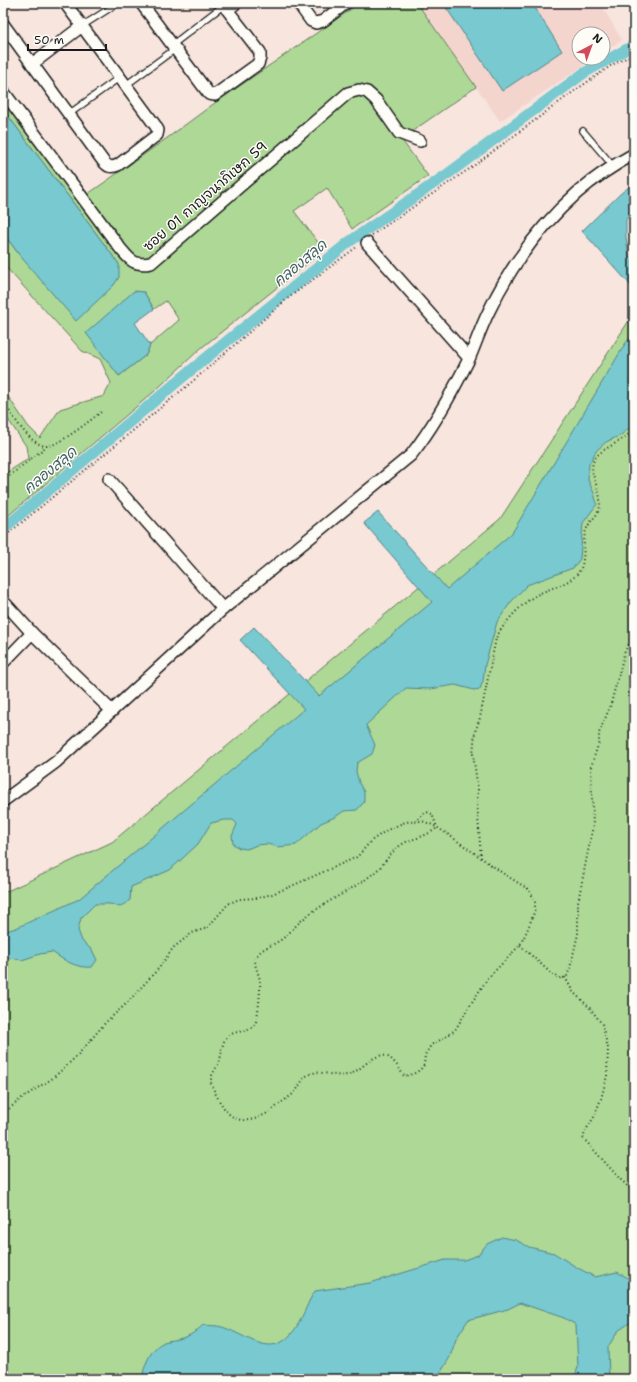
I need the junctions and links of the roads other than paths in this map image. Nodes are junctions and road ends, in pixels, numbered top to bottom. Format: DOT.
graph roads {
  1 [pos="64,3"];
  2 [pos="118,3"];
  3 [pos="141,3"];
  4 [pos="241,3"];
  5 [pos="298,3"];
  6 [pos="346,3"];
  7 [pos="225,7"];
  8 [pos="3,24"];
  9 [pos="82,26"];
  10 [pos="173,47"];
  11 [pos="32,64"];
  12 [pos="123,81"];
  13 [pos="3,91"];
  14 [pos="69,114"];
  15 [pos="582,131"];
  16 [pos="420,141"];
  17 [pos="634,154"];
  18 [pos="613,166"];
  19 [pos="366,242"];
  20 [pos="469,358"];
  21 [pos="109,479"];
  22 [pos="3,600"];
  23 [pos="223,609"];
  24 [pos="32,633"];
  25 [pos="3,663"];
  26 [pos="112,711"];
  27 [pos="3,802"];
  1 -- 9 [label="street"];
  2 -- 9 [label="lane"];
  3 -- 10 [label="street"];
  4 -- 7 [label="lane"];
  5 -- 6 [label="street"];
  7 -- 10 [label="lane"];
  7 -- 10 [label="street"];
  8 -- 11 [label="street"];
  9 -- 11 [label="street"];
  9 -- 12 [label="street"];
  10 -- 12 [label="lane"];
  11 -- 14 [label="street"];
  12 -- 14 [label="lane"];
  12 -- 14 [label="street"];
  13 -- 16 [label="street, ซอย 01 กาญจนาภิเษก 59"];
  15 -- 18 [label="lane"];
  17 -- 18 [label="street"];
  18 -- 20 [label="street"];
  19 -- 20 [label="street"];
  20 -- 23 [label="street"];
  21 -- 23 [label="street"];
  22 -- 24 [label="street"];
  23 -- 26 [label="street"];
  24 -- 25 [label="street"];
  24 -- 26 [label="street"];
  26 -- 27 [label="street"];
}
